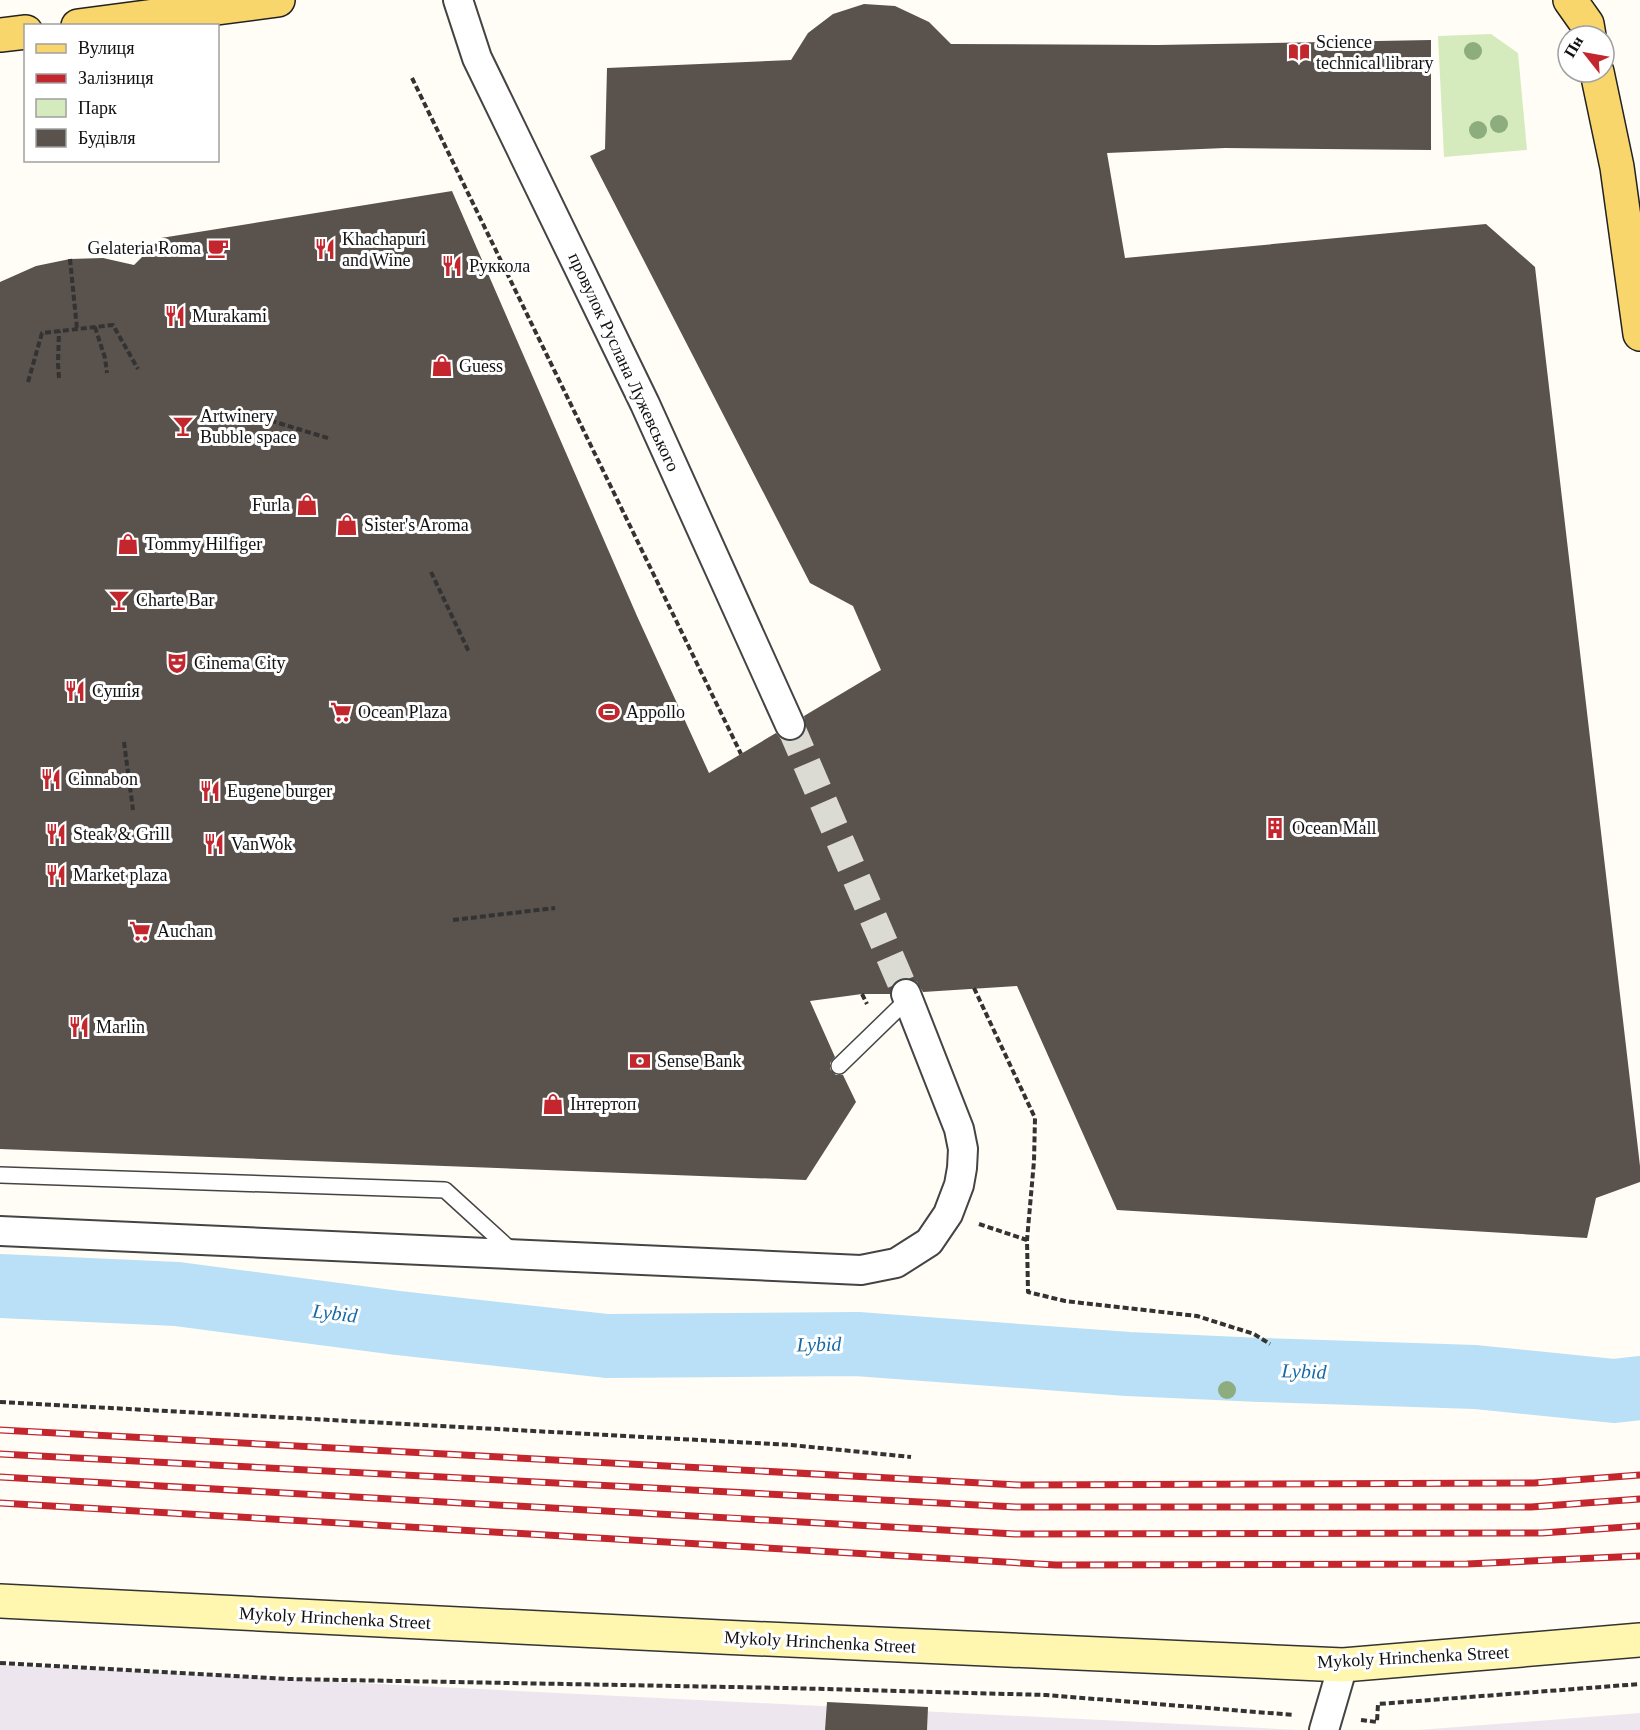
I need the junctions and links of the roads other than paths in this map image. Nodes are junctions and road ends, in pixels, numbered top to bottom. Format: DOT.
graph roads {
  1 [pos="278,0"];
  2 [pos="458,0"];
  3 [pos="1570,0"];
  4 [pos="93,24"];
  5 [pos="1587,24"];
  6 [pos="1600,84"];
  7 [pos="1640,334"];
  8 [pos="790,725"];
  9 [pos="907,996"];
  10 [pos="839,1065"];
  11 [pos="0,1175"];
  12 [pos="0,1231"];
  13 [pos="515,1254"];
  14 [pos="0,1601"];
  15 [pos="1640,1640"];
  16 [pos="1343,1665"];
  17 [pos="1324,1730"];
  1 -- 4 [label="main road"];
  2 -- 8 [label="street, провулок Руслана Лужевського"];
  3 -- 5 [label="main road"];
  6 -- 7 [label="main road"];
  9 -- 10 [label="lane"];
  9 -- 13 [label="street"];
  11 -- 13 [label="lane"];
  12 -- 13 [label="street"];
  14 -- 16 [label="main road, Mykoly Hrinchenka Street"];
  15 -- 16 [label="main road, Mykoly Hrinchenka Street"];
  16 -- 17 [label="street"];
}
